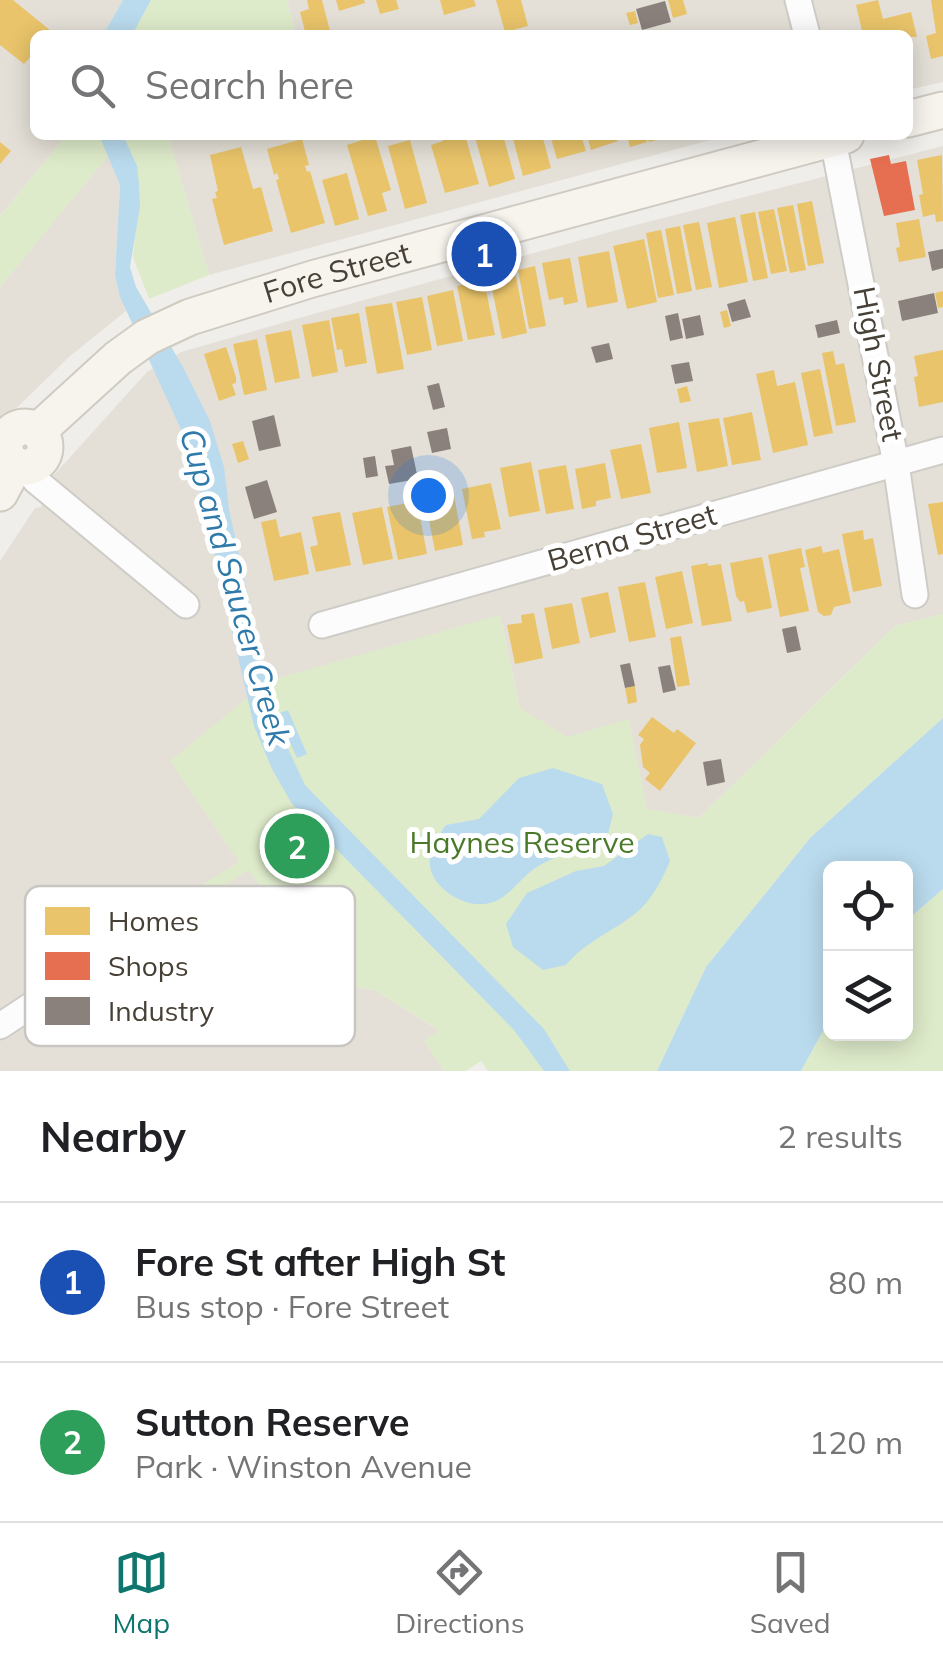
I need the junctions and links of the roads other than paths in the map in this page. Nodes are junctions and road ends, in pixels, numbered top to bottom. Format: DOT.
graph roads {
  1 [pos="798,0"];
  2 [pos="806,30"];
  3 [pos="943,110"];
  4 [pos="913,118"];
  5 [pos="822,140"];
  6 [pos="838,140"];
  7 [pos="943,450"];
  8 [pos="14,455"];
  9 [pos="896,464"];
  10 [pos="915,595"];
  11 [pos="186,605"];
  12 [pos="322,625"];
  13 [pos="25,1010"];
  14 [pos="0,1026"];
  1 -- 2 [label="street"];
  3 -- 4 [label="main road"];
  5 -- 8 [label="main road, Fore Street"];
  6 -- 9 [label="street, High Street"];
  7 -- 9 [label="street, Berna Street"];
  8 -- 11 [label="street"];
  9 -- 10 [label="street, High Street"];
  9 -- 12 [label="street, Berna Street"];
  13 -- 14 [label="street"];
}
